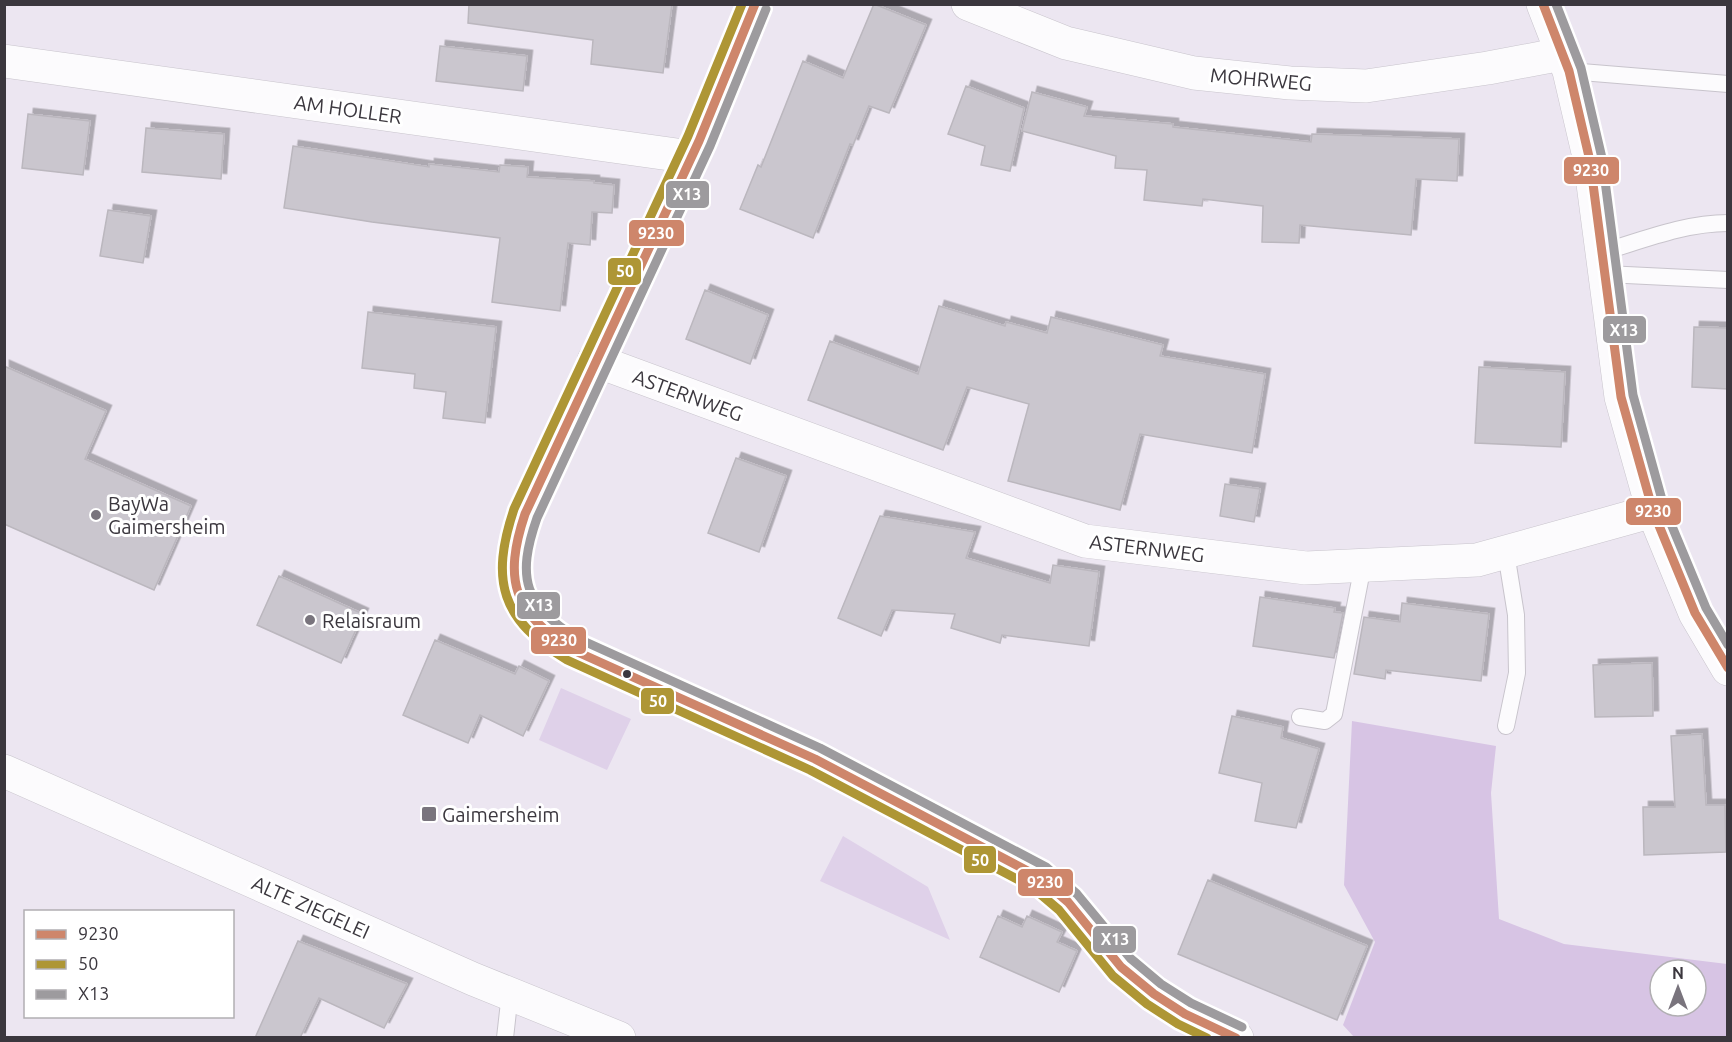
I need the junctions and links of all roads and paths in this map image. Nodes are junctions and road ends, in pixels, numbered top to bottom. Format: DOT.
graph roads {
  1 [pos="755,4"];
  2 [pos="968,4"];
  3 [pos="1543,4"];
  4 [pos="4,61"];
  5 [pos="1565,63"];
  6 [pos="1728,84"];
  7 [pos="692,157"];
  8 [pos="1728,223"];
  9 [pos="1604,263"];
  10 [pos="1728,280"];
  11 [pos="594,360"];
  12 [pos="1653,511"];
  13 [pos="1506,553"];
  14 [pos="1363,565"];
  15 [pos="1728,669"];
  16 [pos="1300,717"];
  17 [pos="1506,726"];
  18 [pos="4,771"];
  19 [pos="510,993"];
  20 [pos="504,1037"];
  21 [pos="619,1038"];
  22 [pos="1237,1038"];
  1 -- 7 [label="street"];
  2 -- 5 [label="street, MOHRWEG"];
  3 -- 5 [label="street"];
  4 -- 7 [label="street, AM HOLLER"];
  5 -- 6 [label="lane"];
  5 -- 9 [label="street"];
  7 -- 11 [label="street"];
  8 -- 9 [label="lane"];
  9 -- 10 [label="lane"];
  9 -- 12 [label="street"];
  11 -- 14 [label="street, ASTERNWEG"];
  11 -- 22 [label="street"];
  12 -- 13 [label="street, ASTERNWEG"];
  12 -- 15 [label="street"];
  13 -- 14 [label="street, ASTERNWEG"];
  13 -- 17 [label="lane"];
  14 -- 16 [label="lane"];
  18 -- 19 [label="street, ALTE ZIEGELEI"];
  19 -- 20 [label="lane"];
  19 -- 21 [label="street, ALTE ZIEGELEI"];
}
